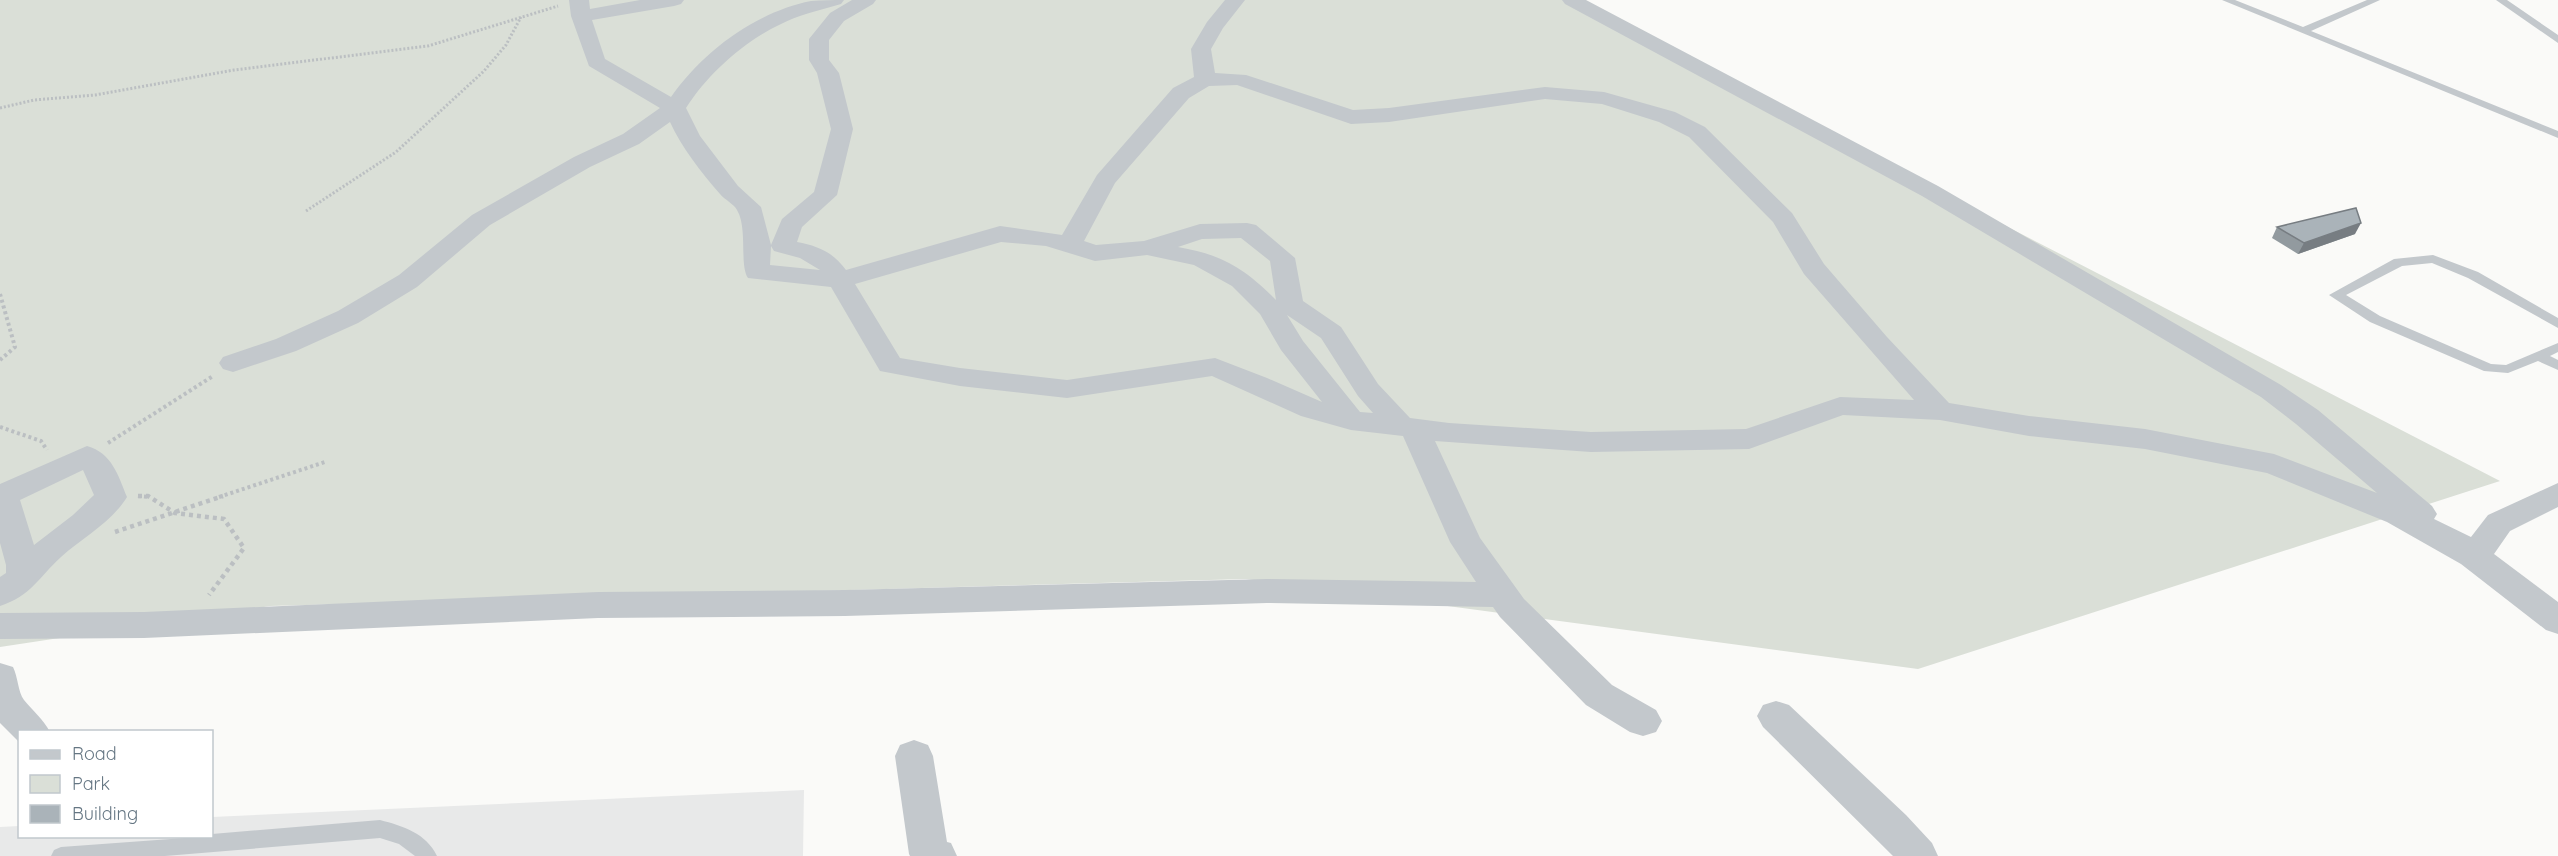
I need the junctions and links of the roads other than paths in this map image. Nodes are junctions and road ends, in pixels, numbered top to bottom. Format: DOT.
graph roads {
  1 [pos="674,0"];
  2 [pos="834,0"];
  3 [pos="866,0"];
  4 [pos="1234,0"];
  5 [pos="2227,0"];
  6 [pos="2375,0"];
  7 [pos="2501,0"];
  8 [pos="1577,2"];
  9 [pos="580,7"];
  10 [pos="2305,30"];
  11 [pos="2558,40"];
  12 [pos="1205,80"];
  13 [pos="675,108"];
  14 [pos="2558,135"];
  15 [pos="1069,245"];
  16 [pos="1146,248"];
  17 [pos="839,280"];
  18 [pos="2558,324"];
  19 [pos="2558,347"];
  20 [pos="2539,356"];
  21 [pos="233,363"];
  22 [pos="2558,366"];
  23 [pos="1940,411"];
  24 [pos="1351,420"];
  25 [pos="1414,428"];
  26 [pos="1,494"];
  27 [pos="2558,494"];
  28 [pos="2474,556"];
  29 [pos="11,586"];
  30 [pos="1503,595"];
  31 [pos="2558,621"];
  32 [pos="0,626"];
  33 [pos="0,677"];
  34 [pos="1776,716"];
  35 [pos="1643,721"];
  36 [pos="29,730"];
  37 [pos="914,756"];
  38 [pos="61,856"];
  39 [pos="427,856"];
  40 [pos="937,856"];
  41 [pos="1918,856"];
  1 -- 9 [label="street"];
  2 -- 13 [label="street"];
  3 -- 17 [label="street"];
  4 -- 12 [label="street"];
  5 -- 10 [label="lane"];
  6 -- 10 [label="lane"];
  7 -- 11 [label="lane"];
  8 -- 28 [label="street"];
  9 -- 13 [label="street"];
  10 -- 14 [label="lane"];
  12 -- 15 [label="street"];
  12 -- 23 [label="street"];
  13 -- 17 [label="street"];
  13 -- 21 [label="street"];
  15 -- 16 [label="street"];
  15 -- 17 [label="street"];
  16 -- 24 [label="street"];
  16 -- 25 [label="street"];
  17 -- 24 [label="street"];
  18 -- 20 [label="lane"];
  19 -- 20 [label="lane"];
  20 -- 22 [label="lane"];
  23 -- 25 [label="street"];
  23 -- 28 [label="street"];
  24 -- 25 [label="street"];
  25 -- 30 [label="street"];
  26 -- 29 [label="street"];
  26 -- 29 [label="street"];
  27 -- 28 [label="street"];
  28 -- 31 [label="street"];
  30 -- 32 [label="street"];
  30 -- 35 [label="street"];
  33 -- 36 [label="street"];
  34 -- 41 [label="street"];
  37 -- 40 [label="street"];
  38 -- 39 [label="lane"];
}
